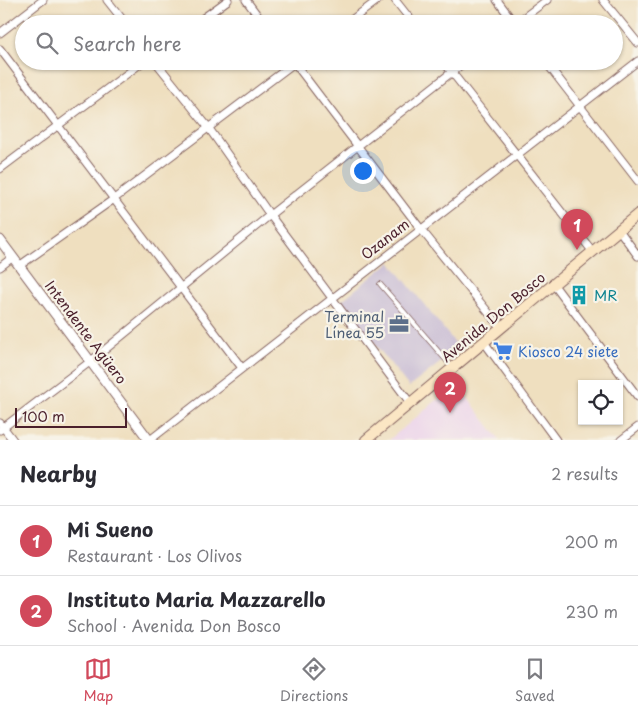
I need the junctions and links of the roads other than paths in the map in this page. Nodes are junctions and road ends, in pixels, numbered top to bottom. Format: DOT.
graph roads {
  1 [pos="43,0"];
  2 [pos="107,0"];
  3 [pos="228,0"];
  4 [pos="246,0"];
  5 [pos="378,0"];
  6 [pos="395,0"];
  7 [pos="497,0"];
  8 [pos="547,0"];
  9 [pos="603,0"];
  10 [pos="23,15"];
  11 [pos="119,15"];
  12 [pos="207,15"];
  13 [pos="257,15"];
  14 [pos="358,15"];
  15 [pos="407,15"];
  16 [pos="508,15"];
  17 [pos="527,15"];
  18 [pos="615,15"];
  19 [pos="15,21"];
  20 [pos="623,25"];
  21 [pos="0,33"];
  22 [pos="638,43"];
  23 [pos="0,49"];
  24 [pos="638,61"];
  25 [pos="15,68"];
  26 [pos="16,70"];
  27 [pos="132,70"];
  28 [pos="162,70"];
  29 [pos="284,70"];
  30 [pos="301,70"];
  31 [pos="455,70"];
  32 [pos="552,70"];
  33 [pos="452,72"];
  34 [pos="580,106"];
  35 [pos="59,125"];
  36 [pos="208,127"];
  37 [pos="358,146"];
  38 [pos="515,154"];
  39 [pos="0,169"];
  40 [pos="638,181"];
  41 [pos="114,199"];
  42 [pos="638,214"];
  43 [pos="270,215"];
  44 [pos="420,228"];
  45 [pos="619,230"];
  46 [pos="0,240"];
  47 [pos="593,252"];
  48 [pos="638,256"];
  49 [pos="12,257"];
  50 [pos="20,266"];
  51 [pos="0,267"];
  52 [pos="380,284"];
  53 [pos="554,285"];
  54 [pos="181,289"];
  55 [pos="332,296"];
  56 [pos="501,328"];
  57 [pos="484,342"];
  58 [pos="91,361"];
  59 [pos="242,368"];
  60 [pos="453,368"];
  61 [pos="638,397"];
  62 [pos="411,404"];
  63 [pos="1,427"];
  64 [pos="638,427"];
  65 [pos="13,440"];
  66 [pos="150,440"];
  67 [pos="366,440"];
  68 [pos="556,440"];
  69 [pos="621,440"];
  1 -- 10 [label="street"];
  2 -- 11 [label="street"];
  3 -- 12 [label="street"];
  4 -- 13 [label="street"];
  5 -- 14 [label="street"];
  6 -- 15 [label="street"];
  7 -- 16 [label="street"];
  8 -- 17 [label="street"];
  9 -- 18 [label="street"];
  19 -- 21 [label="street"];
  20 -- 22 [label="street"];
  23 -- 25 [label="street"];
  24 -- 34 [label="street, Ozanam"];
  26 -- 35 [label="street"];
  27 -- 35 [label="street"];
  28 -- 36 [label="street"];
  29 -- 36 [label="street"];
  30 -- 37 [label="street"];
  31 -- 33 [label="street"];
  32 -- 34 [label="street"];
  33 -- 37 [label="street"];
  33 -- 38 [label="street"];
  34 -- 38 [label="street, Ozanam"];
  34 -- 40 [label="street"];
  35 -- 39 [label="street"];
  35 -- 41 [label="street"];
  36 -- 41 [label="street"];
  36 -- 43 [label="street"];
  37 -- 43 [label="street"];
  37 -- 44 [label="street"];
  38 -- 44 [label="street, Ozanam"];
  38 -- 47 [label="street"];
  41 -- 50 [label="street"];
  41 -- 54 [label="street"];
  42 -- 45 [label="main road, Avenida Don Bosco"];
  43 -- 54 [label="street"];
  43 -- 55 [label="street"];
  44 -- 55 [label="street, Ozanam"];
  44 -- 56 [label="street"];
  45 -- 47 [label="main road, Avenida Don Bosco"];
  45 -- 48 [label="street"];
  46 -- 49 [label="street, Intendente Agüero"];
  47 -- 53 [label="main road, Avenida Don Bosco"];
  49 -- 50 [label="street, Intendente Agüero"];
  49 -- 51 [label="street"];
  50 -- 58 [label="street, Intendente Agüero"];
  52 -- 60 [label="lane"];
  53 -- 56 [label="main road, Avenida Don Bosco"];
  53 -- 61 [label="street"];
  54 -- 58 [label="street"];
  54 -- 59 [label="street"];
  55 -- 59 [label="street, Ozanam"];
  55 -- 62 [label="street"];
  56 -- 57 [label="main road, Avenida Don Bosco"];
  57 -- 60 [label="main road, Avenida Don Bosco"];
  57 -- 68 [label="street"];
  58 -- 63 [label="street"];
  58 -- 66 [label="street, Intendente Agüero"];
  59 -- 66 [label="street, Ozanam"];
  60 -- 62 [label="main road, Avenida Don Bosco"];
  62 -- 67 [label="main road, Avenida Don Bosco"];
  63 -- 65 [label="street"];
  64 -- 69 [label="street"];
}
